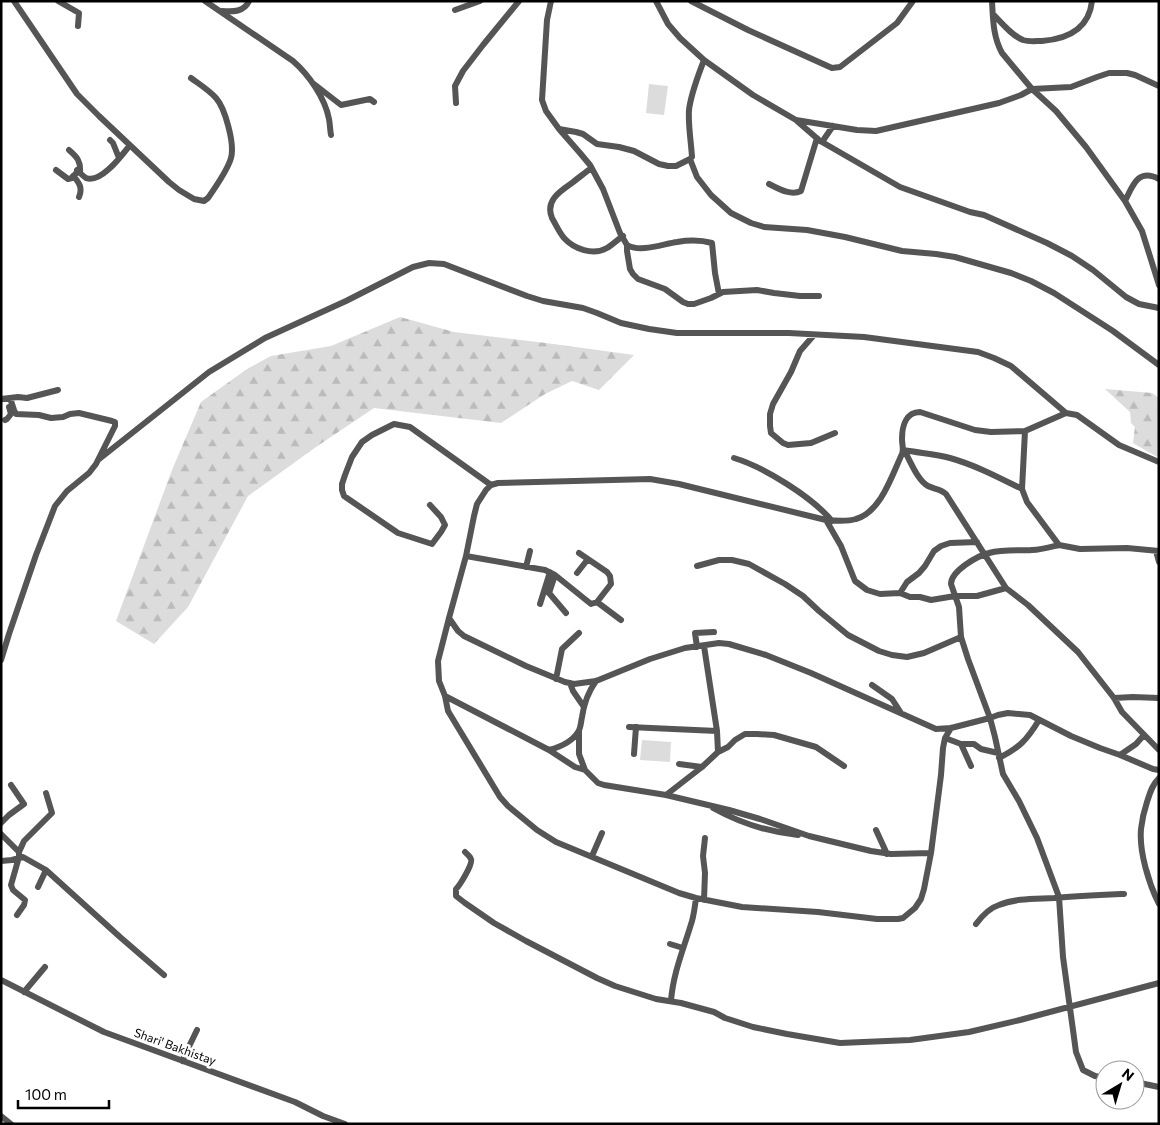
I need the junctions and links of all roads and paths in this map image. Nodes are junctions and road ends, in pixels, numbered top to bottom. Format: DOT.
graph roads {
  1 [pos="14,1"];
  2 [pos="58,1"];
  3 [pos="205,1"];
  4 [pos="249,1"];
  5 [pos="480,1"];
  6 [pos="519,1"];
  7 [pos="551,1"];
  8 [pos="656,1"];
  9 [pos="690,1"];
  10 [pos="914,1"];
  11 [pos="992,1"];
  12 [pos="1092,1"];
  13 [pos="212,3"];
  14 [pos="456,10"];
  15 [pos="220,11"];
  16 [pos="993,14"];
  17 [pos="78,26"];
  18 [pos="704,60"];
  19 [pos="191,78"];
  20 [pos="312,81"];
  21 [pos="1159,86"];
  22 [pos="1032,89"];
  23 [pos="374,102"];
  24 [pos="456,103"];
  25 [pos="796,120"];
  26 [pos="833,126"];
  27 [pos="559,129"];
  28 [pos="331,135"];
  29 [pos="110,140"];
  30 [pos="819,140"];
  31 [pos="130,145"];
  32 [pos="69,150"];
  33 [pos="119,158"];
  34 [pos="690,159"];
  35 [pos="591,168"];
  36 [pos="56,170"];
  37 [pos="77,172"];
  38 [pos="1159,179"];
  39 [pos="770,184"];
  40 [pos="79,196"];
  41 [pos="1124,200"];
  42 [pos="622,236"];
  43 [pos="628,244"];
  44 [pos="1158,278"];
  45 [pos="1159,285"];
  46 [pos="719,294"];
  47 [pos="820,296"];
  48 [pos="1159,308"];
  49 [pos="814,335"];
  50 [pos="1159,365"];
  51 [pos="58,390"];
  52 [pos="6,399"];
  53 [pos="1066,413"];
  54 [pos="5,420"];
  55 [pos="1025,431"];
  56 [pos="835,433"];
  57 [pos="904,450"];
  58 [pos="734,458"];
  59 [pos="98,460"];
  60 [pos="1159,462"];
  61 [pos="491,485"];
  62 [pos="1022,489"];
  63 [pos="430,506"];
  64 [pos="829,521"];
  65 [pos="977,542"];
  66 [pos="1060,545"];
  67 [pos="530,551"];
  68 [pos="1158,551"];
  69 [pos="579,552"];
  70 [pos="985,554"];
  71 [pos="466,556"];
  72 [pos="588,559"];
  73 [pos="1159,562"];
  74 [pos="697,566"];
  75 [pos="526,567"];
  76 [pos="553,573"];
  77 [pos="577,574"];
  78 [pos="1006,588"];
  79 [pos="900,593"];
  80 [pos="955,596"];
  81 [pos="597,602"];
  82 [pos="540,604"];
  83 [pos="566,613"];
  84 [pos="449,618"];
  85 [pos="621,620"];
  86 [pos="714,632"];
  87 [pos="579,633"];
  88 [pos="961,637"];
  89 [pos="700,646"];
  90 [pos="1,660"];
  91 [pos="556,679"];
  92 [pos="596,681"];
  93 [pos="570,683"];
  94 [pos="872,685"];
  95 [pos="445,696"];
  96 [pos="1114,698"];
  97 [pos="1159,698"];
  98 [pos="584,707"];
  99 [pos="901,713"];
  100 [pos="990,718"];
  101 [pos="1039,720"];
  102 [pos="951,728"];
  103 [pos="579,731"];
  104 [pos="717,731"];
  105 [pos="1144,735"];
  106 [pos="945,738"];
  107 [pos="961,744"];
  108 [pos="549,750"];
  109 [pos="1159,750"];
  110 [pos="718,752"];
  111 [pos="634,754"];
  112 [pos="1120,755"];
  113 [pos="998,756"];
  114 [pos="679,764"];
  115 [pos="844,766"];
  116 [pos="971,766"];
  117 [pos="702,767"];
  118 [pos="585,770"];
  119 [pos="1159,770"];
  120 [pos="1159,778"];
  121 [pos="11,786"];
  122 [pos="46,793"];
  123 [pos="666,795"];
  124 [pos="1,823"];
  125 [pos="876,830"];
  126 [pos="602,833"];
  127 [pos="1,834"];
  128 [pos="705,838"];
  129 [pos="465,852"];
  130 [pos="931,853"];
  131 [pos="19,854"];
  132 [pos="887,854"];
  133 [pos="592,856"];
  134 [pos="1,861"];
  135 [pos="46,870"];
  136 [pos="38,887"];
  137 [pos="1124,894"];
  138 [pos="1059,897"];
  139 [pos="696,898"];
  140 [pos="704,900"];
  141 [pos="1159,904"];
  142 [pos="17,915"];
  143 [pos="976,924"];
  144 [pos="670,944"];
  145 [pos="683,948"];
  146 [pos="46,968"];
  147 [pos="164,975"];
  148 [pos="1,980"];
  149 [pos="1159,983"];
  150 [pos="24,992"];
  151 [pos="671,1001"];
  152 [pos="1070,1007"];
  153 [pos="197,1030"];
  154 [pos="182,1060"];
  155 [pos="1095,1076"];
  156 [pos="1145,1084"];
  157 [pos="1159,1087"];
  158 [pos="1,1116"];
  159 [pos="11,1124"];
  160 [pos="345,1124"];
  1 -- 31 [label="street"];
  2 -- 17 [label="street"];
  3 -- 13 [label="street"];
  4 -- 15 [label="street"];
  5 -- 14 [label="street"];
  6 -- 24 [label="street"];
  7 -- 27 [label="street"];
  8 -- 18 [label="street"];
  9 -- 10 [label="street"];
  11 -- 16 [label="street"];
  12 -- 16 [label="street"];
  13 -- 15 [label="street"];
  15 -- 20 [label="street"];
  16 -- 22 [label="street"];
  18 -- 25 [label="street"];
  18 -- 34 [label="street"];
  19 -- 31 [label="street"];
  20 -- 23 [label="street"];
  20 -- 28 [label="street"];
  21 -- 22 [label="street"];
  22 -- 26 [label="street"];
  22 -- 41 [label="street"];
  25 -- 26 [label="street"];
  25 -- 30 [label="street"];
  26 -- 30 [label="street"];
  27 -- 34 [label="street"];
  27 -- 35 [label="street"];
  29 -- 33 [label="street"];
  30 -- 39 [label="street"];
  30 -- 48 [label="street"];
  31 -- 33 [label="street"];
  32 -- 37 [label="street"];
  33 -- 37 [label="street"];
  34 -- 50 [label="street"];
  35 -- 42 [label="street"];
  35 -- 42 [label="street"];
  36 -- 37 [label="street"];
  37 -- 40 [label="street"];
  38 -- 41 [label="street"];
  41 -- 44 [label="street"];
  42 -- 43 [label="street"];
  43 -- 46 [label="street"];
  43 -- 46 [label="street"];
  44 -- 45 [label="street"];
  46 -- 47 [label="street"];
  49 -- 53 [label="street"];
  49 -- 56 [label="street"];
  49 -- 59 [label="street"];
  51 -- 52 [label="street"];
  52 -- 54 [label="street"];
  52 -- 59 [label="street"];
  53 -- 55 [label="street"];
  53 -- 60 [label="street"];
  55 -- 57 [label="street"];
  55 -- 62 [label="street"];
  57 -- 62 [label="street"];
  57 -- 64 [label="street"];
  57 -- 65 [label="street"];
  58 -- 64 [label="street"];
  59 -- 90 [label="street"];
  61 -- 63 [label="street"];
  61 -- 64 [label="street"];
  61 -- 71 [label="street"];
  62 -- 66 [label="street"];
  64 -- 79 [label="street"];
  65 -- 70 [label="street"];
  65 -- 79 [label="street"];
  66 -- 68 [label="street"];
  66 -- 70 [label="street"];
  67 -- 75 [label="street"];
  68 -- 73 [label="street"];
  69 -- 72 [label="street"];
  70 -- 78 [label="street"];
  70 -- 80 [label="street"];
  71 -- 75 [label="street"];
  71 -- 84 [label="street"];
  72 -- 77 [label="street"];
  72 -- 81 [label="street"];
  74 -- 88 [label="street"];
  75 -- 76 [label="street"];
  76 -- 81 [label="street"];
  76 -- 82 [label="street"];
  76 -- 83 [label="street"];
  78 -- 80 [label="street"];
  78 -- 96 [label="street"];
  79 -- 80 [label="street"];
  80 -- 88 [label="street"];
  81 -- 85 [label="street"];
  84 -- 91 [label="street"];
  84 -- 95 [label="street"];
  86 -- 89 [label="street"];
  87 -- 91 [label="street"];
  88 -- 100 [label="street"];
  89 -- 92 [label="street"];
  89 -- 99 [label="street"];
  89 -- 104 [label="street"];
  91 -- 93 [label="street"];
  92 -- 93 [label="street"];
  92 -- 98 [label="street"];
  93 -- 98 [label="street"];
  94 -- 99 [label="street"];
  95 -- 108 [label="street"];
  95 -- 133 [label="street"];
  96 -- 97 [label="street"];
  96 -- 105 [label="street"];
  98 -- 103 [label="street"];
  99 -- 102 [label="street"];
  100 -- 101 [label="street"];
  100 -- 102 [label="street"];
  100 -- 113 [label="street"];
  101 -- 112 [label="street"];
  101 -- 113 [label="street"];
  102 -- 106 [label="street"];
  103 -- 108 [label="street"];
  103 -- 118 [label="street"];
  104 -- 110 [label="street"];
  104 -- 111 [label="street"];
  105 -- 109 [label="street"];
  105 -- 112 [label="street"];
  106 -- 107 [label="street"];
  106 -- 130 [label="street"];
  107 -- 113 [label="street"];
  107 -- 116 [label="street"];
  108 -- 118 [label="street"];
  110 -- 115 [label="street"];
  110 -- 117 [label="street"];
  112 -- 119 [label="street"];
  113 -- 138 [label="street"];
  114 -- 117 [label="street"];
  117 -- 123 [label="street"];
  118 -- 123 [label="street"];
  120 -- 141 [label="street"];
  121 -- 124 [label="street"];
  122 -- 131 [label="street"];
  123 -- 132 [label="street"];
  125 -- 132 [label="street"];
  126 -- 133 [label="street"];
  127 -- 131 [label="street"];
  128 -- 140 [label="street"];
  129 -- 151 [label="street"];
  130 -- 132 [label="street"];
  130 -- 140 [label="street"];
  131 -- 134 [label="street"];
  131 -- 135 [label="street"];
  131 -- 142 [label="street"];
  133 -- 139 [label="street"];
  135 -- 136 [label="street"];
  135 -- 147 [label="street"];
  137 -- 138 [label="street"];
  138 -- 143 [label="street"];
  138 -- 152 [label="street"];
  139 -- 140 [label="street"];
  139 -- 145 [label="street"];
  144 -- 145 [label="street"];
  145 -- 151 [label="street"];
  146 -- 150 [label="street"];
  148 -- 150 [label="street, Shari' Bakhistay"];
  149 -- 152 [label="street"];
  150 -- 154 [label="street, Shari' Bakhistay"];
  151 -- 152 [label="street"];
  152 -- 155 [label="street"];
  153 -- 154 [label="street"];
  154 -- 160 [label="street, Shari' Bakhistay"];
  156 -- 157 [label="street"];
  158 -- 159 [label="street"];
}
